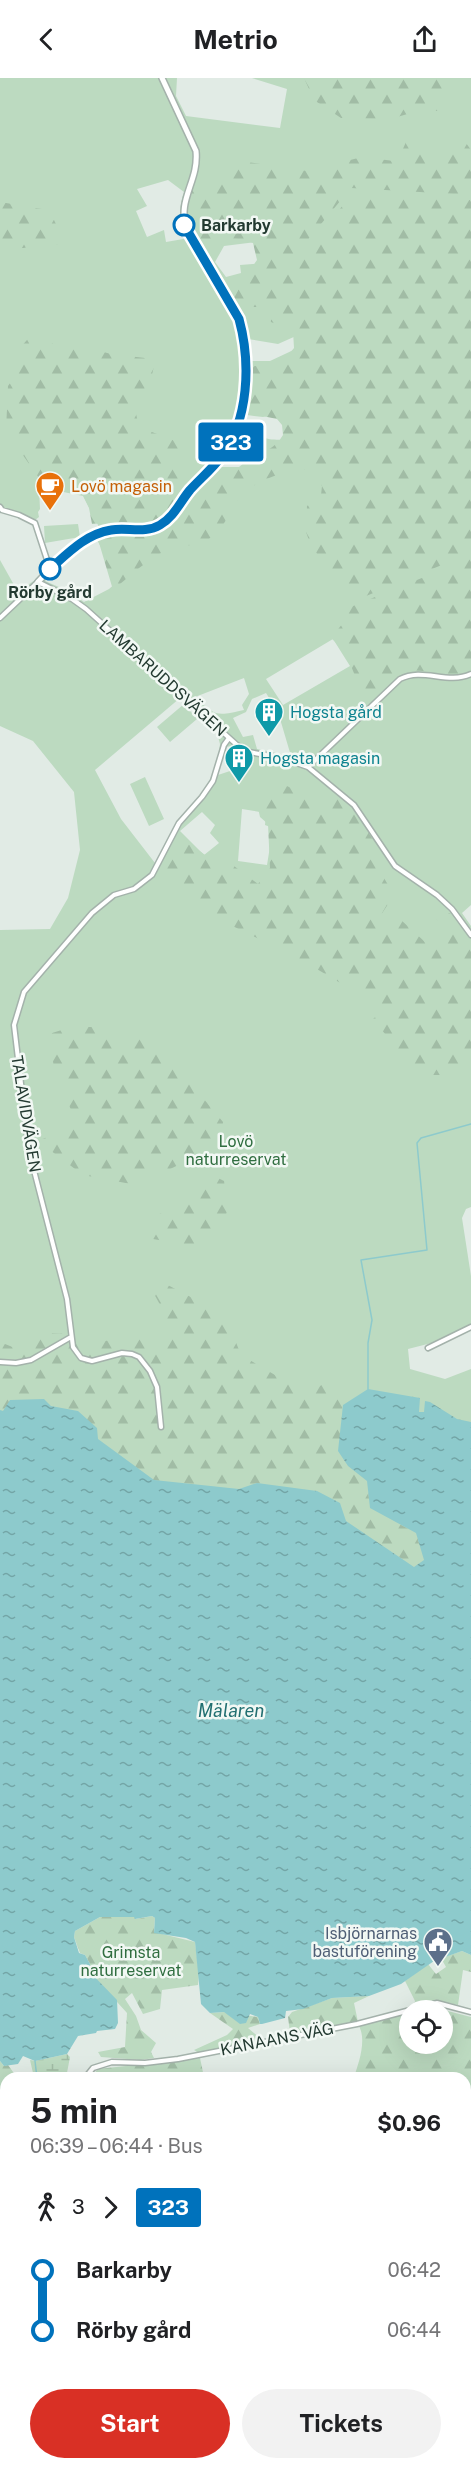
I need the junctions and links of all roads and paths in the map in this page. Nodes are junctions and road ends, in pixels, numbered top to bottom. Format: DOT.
graph roads {
  1 [pos="162,78"];
  2 [pos="0,507"];
  3 [pos="50,569"];
  4 [pos="38,582"];
  5 [pos="0,618"];
  6 [pos="471,674"];
  7 [pos="229,738"];
  8 [pos="308,767"];
  9 [pos="471,935"];
  10 [pos="471,1327"];
  11 [pos="71,1337"];
  12 [pos="428,1348"];
  13 [pos="0,1362"];
  14 [pos="161,1427"];
  15 [pos="471,2012"];
  16 [pos="90,2072"];
  1 -- 3 [label="street"];
  2 -- 3 [label="street"];
  3 -- 4 [label="street"];
  4 -- 5 [label="street"];
  4 -- 7 [label="street, LAMBARUDDSVÄGEN"];
  6 -- 8 [label="street"];
  7 -- 8 [label="street, LAMBARUDDSVÄGEN"];
  7 -- 11 [label="street, TALAVIDVÄGEN"];
  8 -- 9 [label="street, LAMBARUDDSVÄGEN"];
  10 -- 12 [label="street"];
  11 -- 13 [label="street"];
  11 -- 14 [label="street, TALAVIDVÄGEN"];
  15 -- 16 [label="street, KANAANS VÄG"];
}
